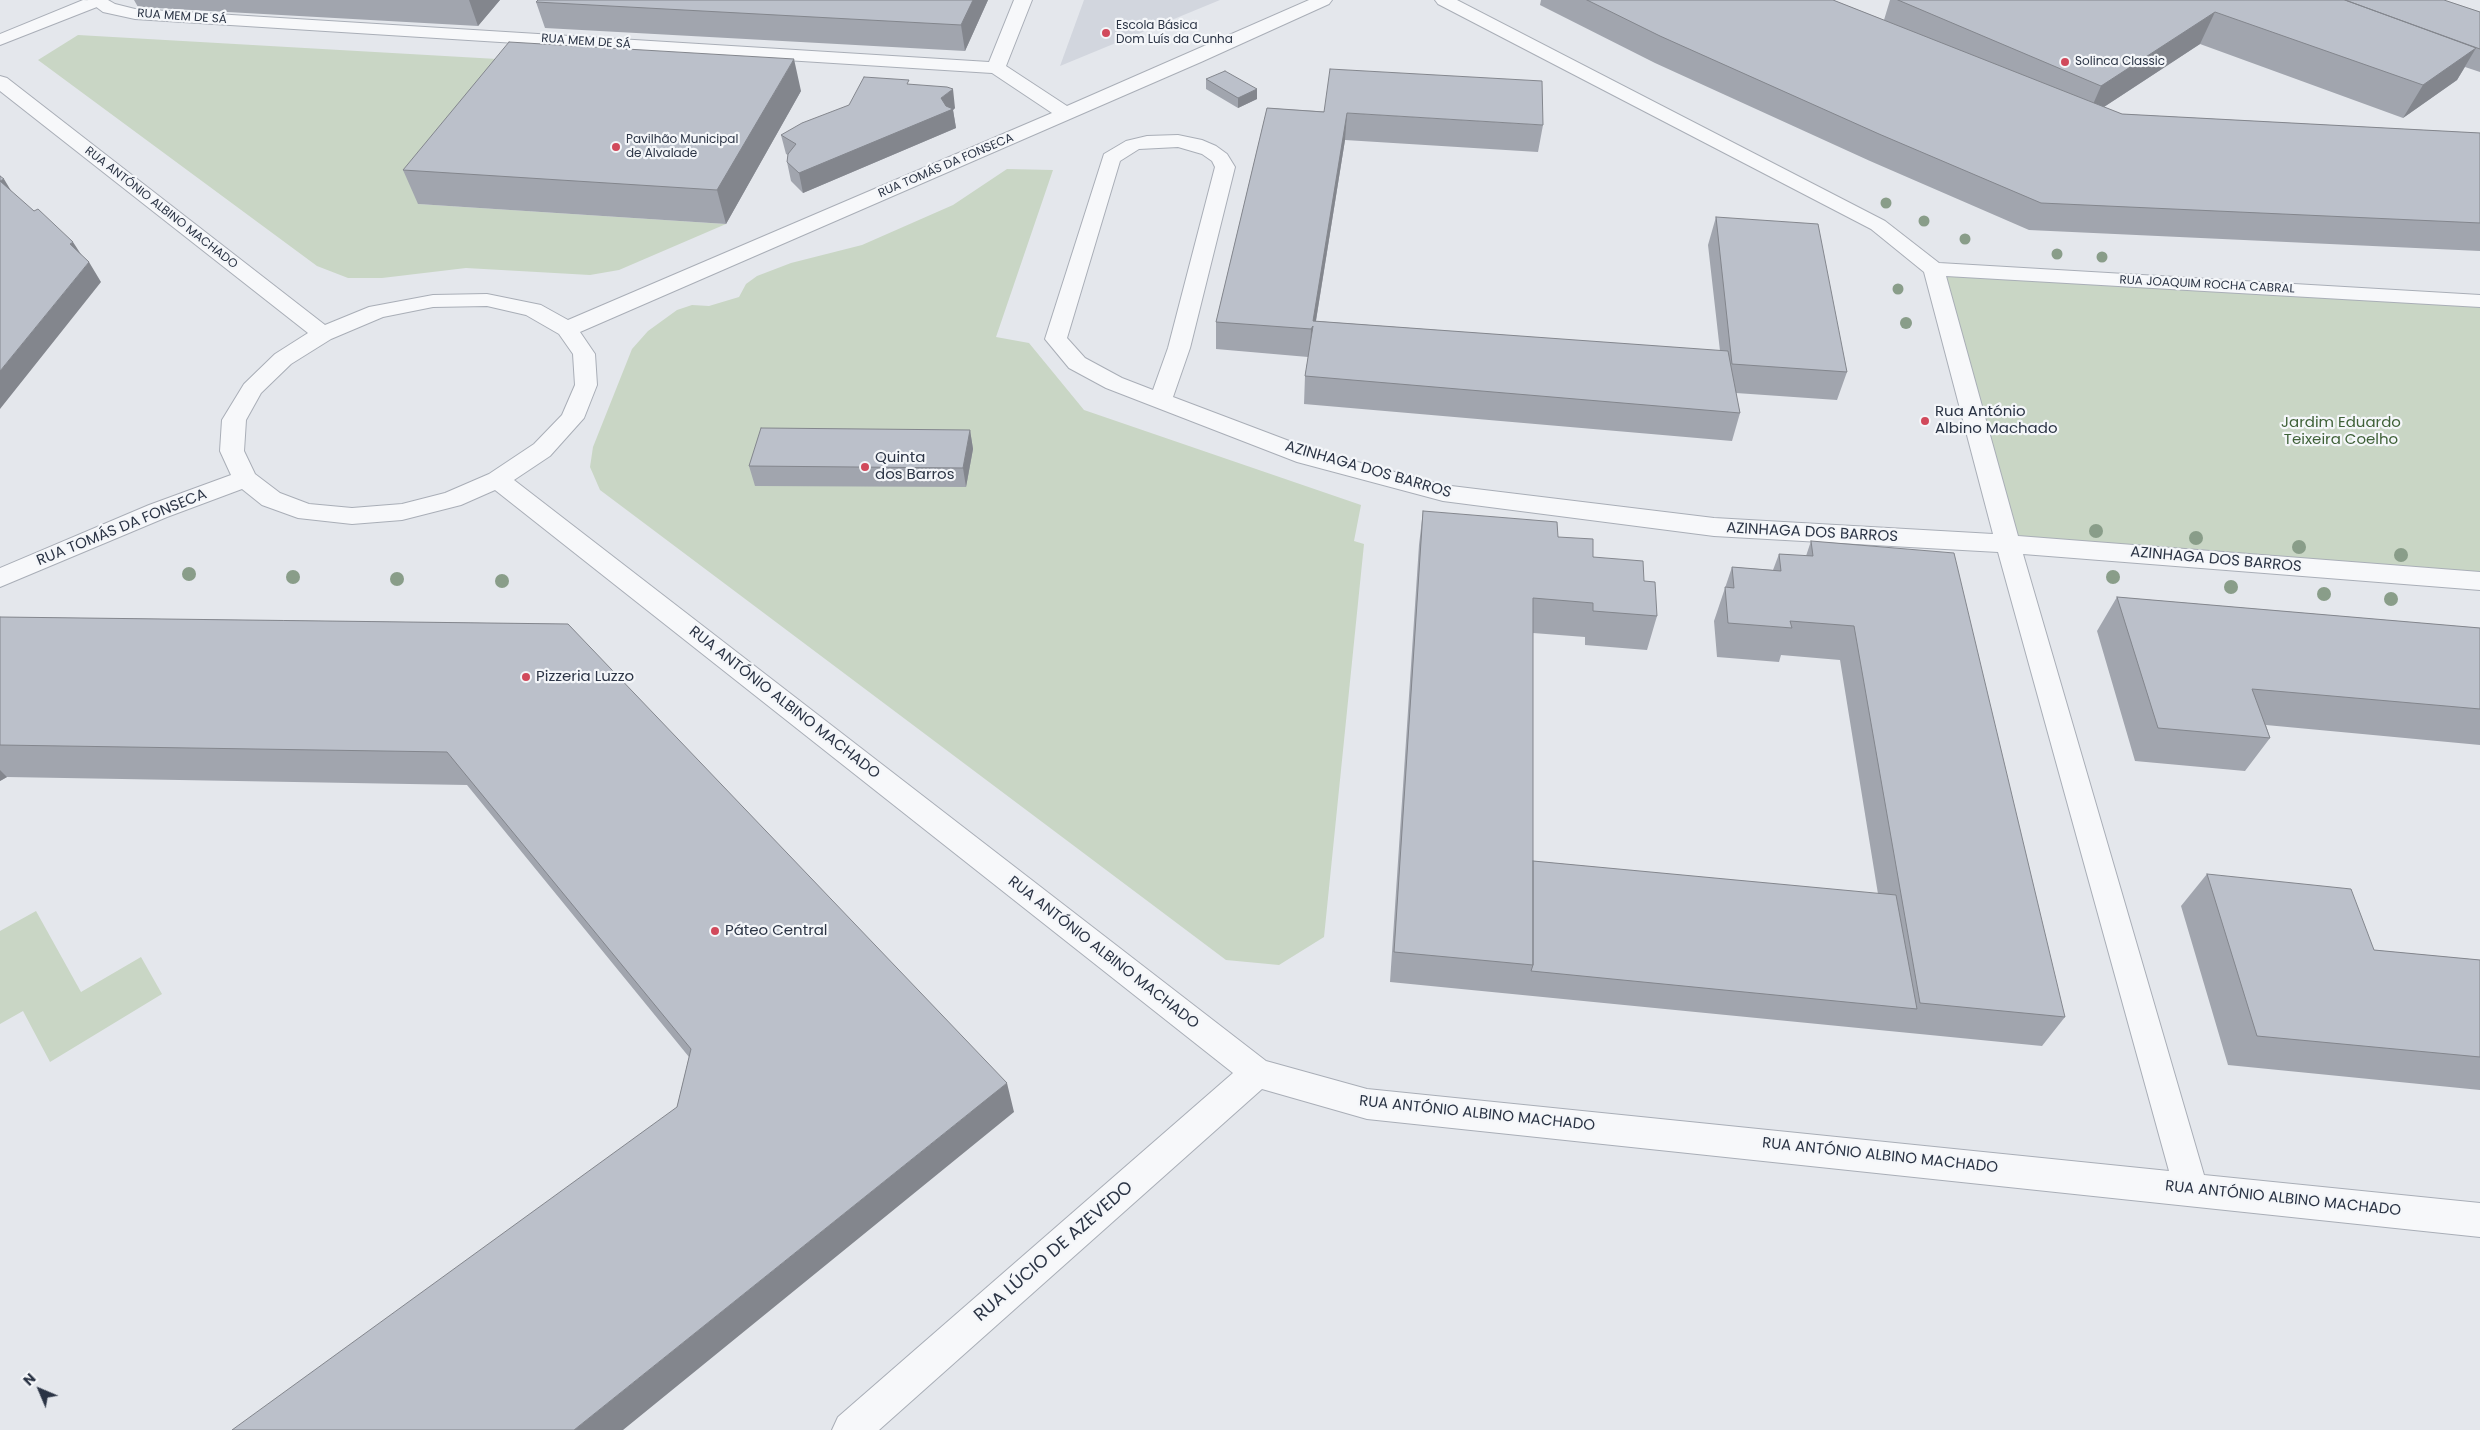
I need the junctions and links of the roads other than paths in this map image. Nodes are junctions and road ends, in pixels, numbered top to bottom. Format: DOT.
graph roads {
  1 [pos="1023,0"];
  2 [pos="1323,0"];
  3 [pos="1444,0"];
  4 [pos="96,1"];
  5 [pos="0,40"];
  6 [pos="996,68"];
  7 [pos="0,82"];
  8 [pos="1066,114"];
  9 [pos="1934,269"];
  10 [pos="2480,301"];
  11 [pos="568,329"];
  12 [pos="322,334"];
  13 [pos="1161,399"];
  14 [pos="245,480"];
  15 [pos="498,480"];
  16 [pos="2008,544"];
  17 [pos="0,578"];
  18 [pos="2480,581"];
  19 [pos="1257,1073"];
  20 [pos="2191,1189"];
  21 [pos="2480,1220"];
  22 [pos="851,1430"];
  1 -- 6 [label="street"];
  2 -- 8 [label="street, RUA TOMÁS DA FONSECA"];
  3 -- 9 [label="street"];
  4 -- 5 [label="street"];
  4 -- 6 [label="street, RUA MEM DE SÁ"];
  6 -- 8 [label="street, RUA MEM DE SÁ"];
  7 -- 12 [label="street, RUA ANTÓNIO ALBINO MACHADO"];
  8 -- 11 [label="street, RUA TOMÁS DA FONSECA"];
  9 -- 10 [label="street, RUA JOAQUIM ROCHA CABRAL"];
  9 -- 16 [label="street"];
  11 -- 12 [label="street"];
  11 -- 15 [label="street"];
  12 -- 14 [label="street"];
  13 -- 13 [label="street, AZINHAGA DOS BARROS"];
  13 -- 16 [label="street, AZINHAGA DOS BARROS"];
  14 -- 15 [label="street"];
  14 -- 17 [label="street, RUA TOMÁS DA FONSECA"];
  15 -- 19 [label="street, RUA ANTÓNIO ALBINO MACHADO"];
  16 -- 18 [label="street, AZINHAGA DOS BARROS"];
  16 -- 20 [label="street"];
  19 -- 20 [label="street, RUA ANTÓNIO ALBINO MACHADO"];
  19 -- 22 [label="street, RUA LÚCIO DE AZEVEDO"];
  20 -- 21 [label="street, RUA ANTÓNIO ALBINO MACHADO"];
}
